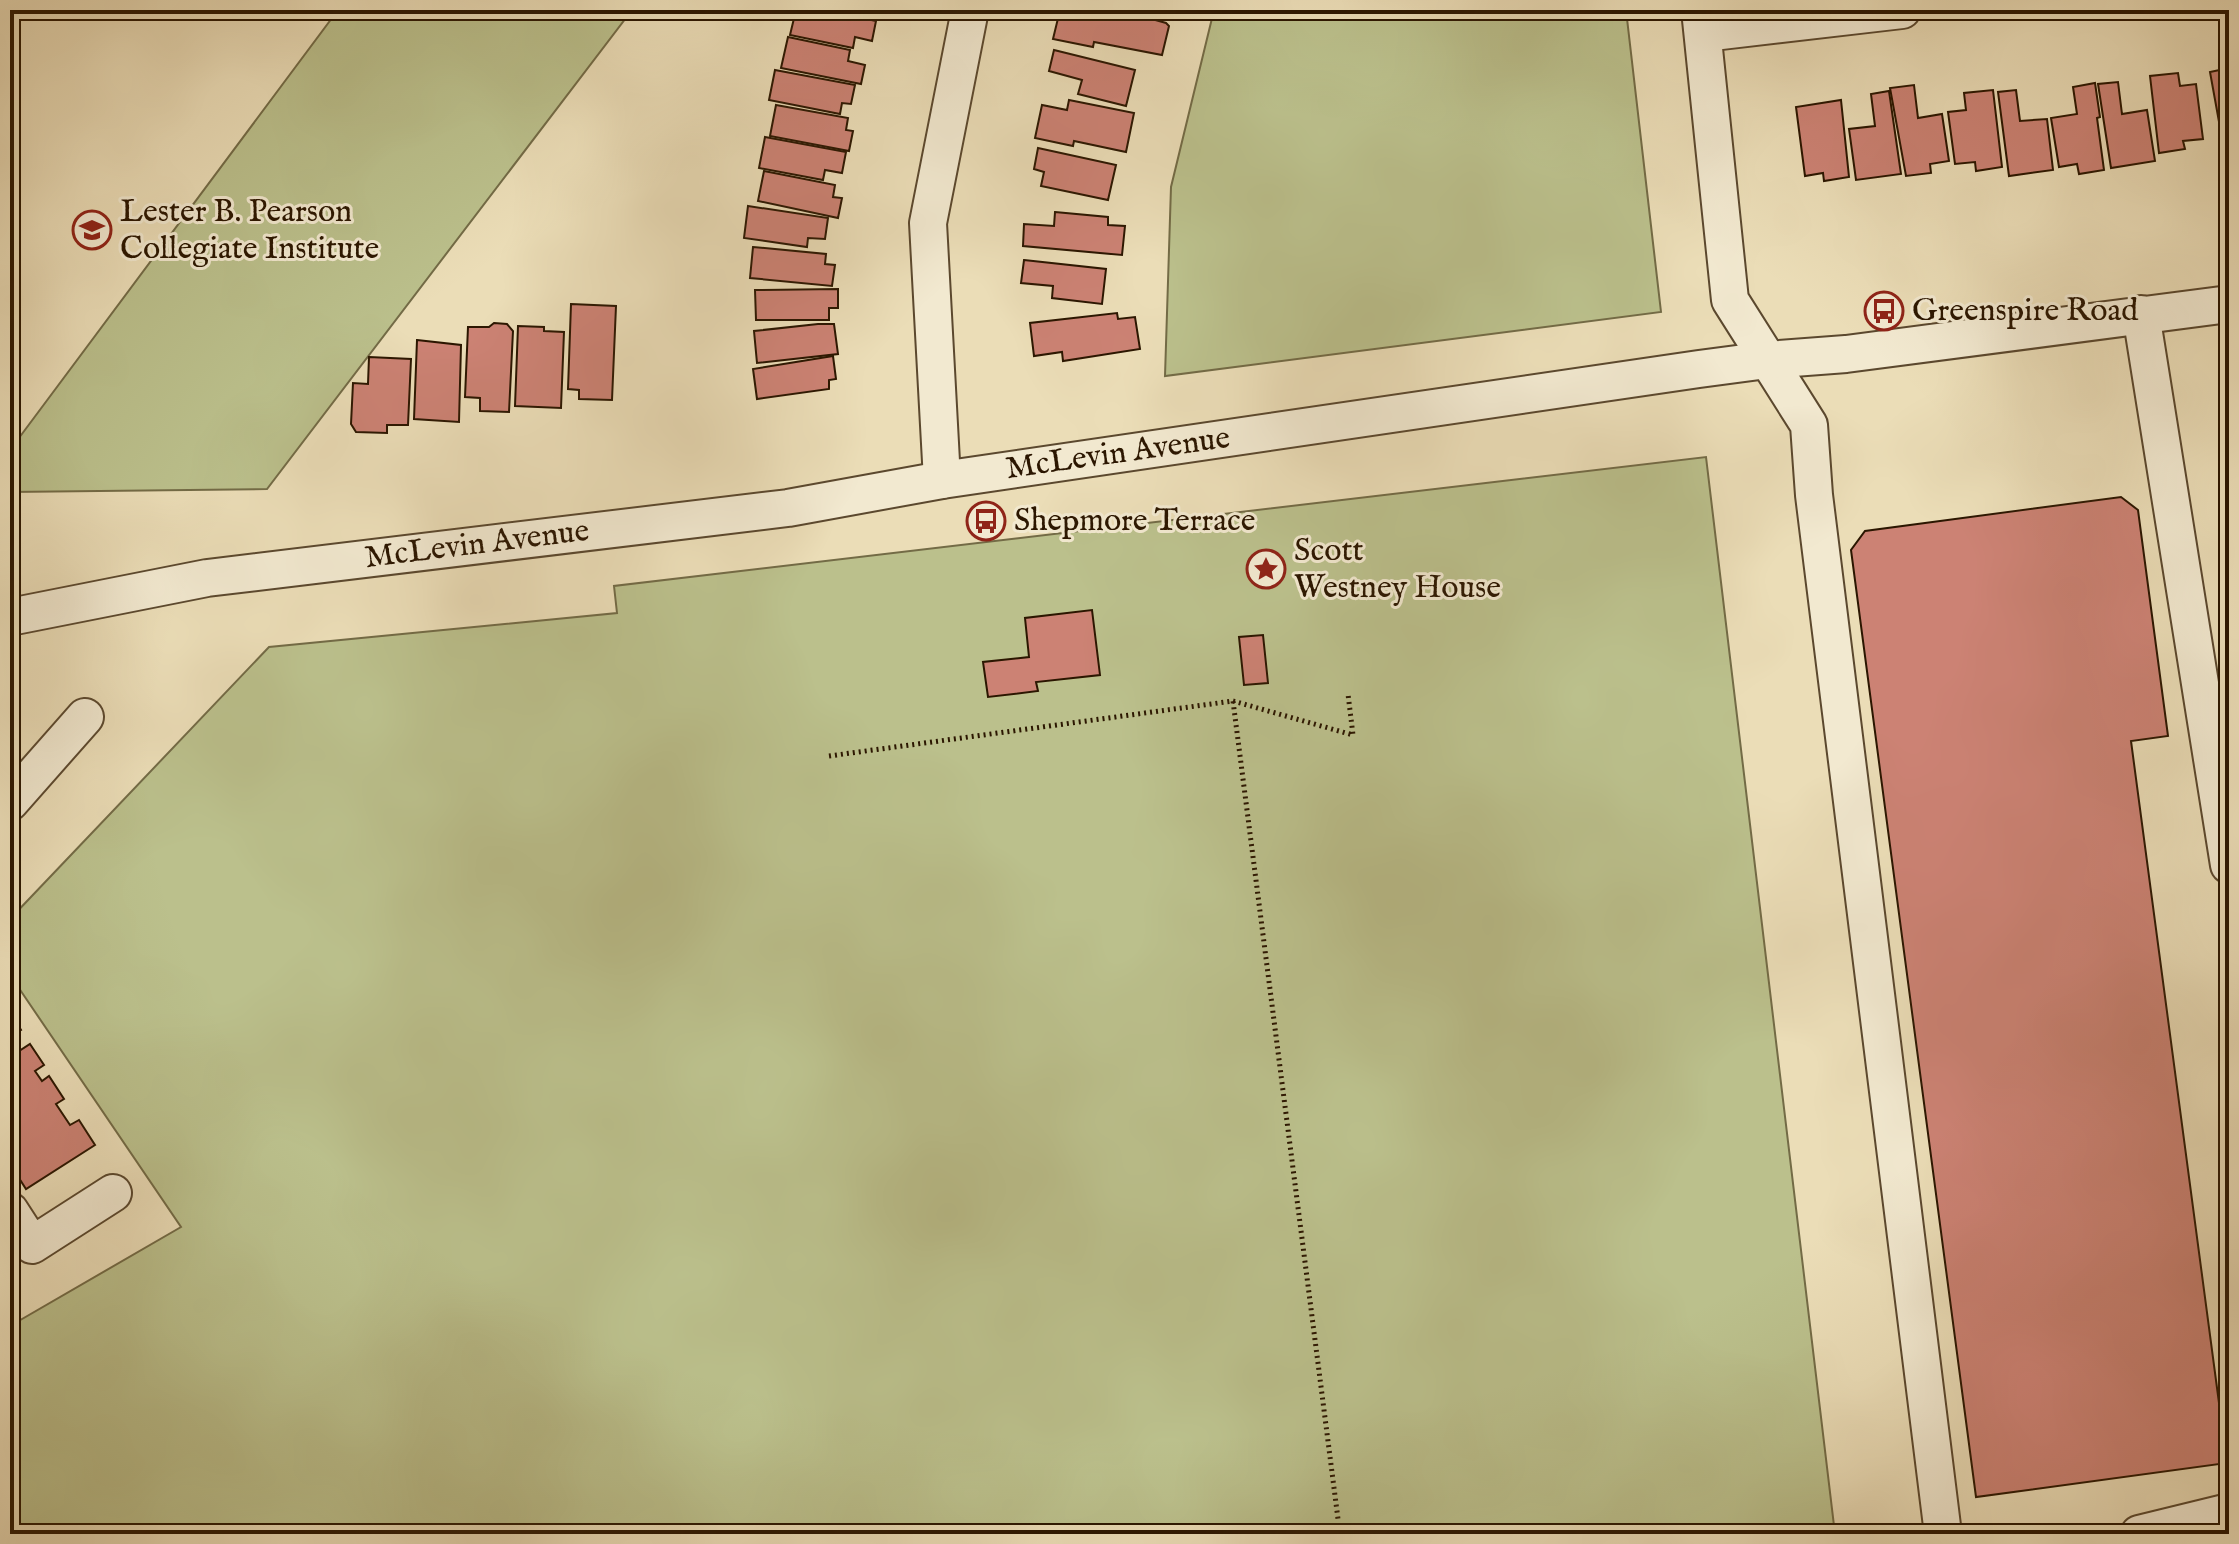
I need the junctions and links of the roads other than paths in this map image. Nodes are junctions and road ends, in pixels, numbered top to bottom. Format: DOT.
graph roads {
  1 [pos="970,10"];
  2 [pos="1902,10"];
  3 [pos="1702,22"];
  4 [pos="2229,304"];
  5 [pos="2141,314"];
  6 [pos="1767,360"];
  7 [pos="942,480"];
  8 [pos="10,617"];
  9 [pos="85,717"];
  10 [pos="10,802"];
  11 [pos="2229,865"];
  12 [pos="113,1193"];
  13 [pos="10,1211"];
  14 [pos="2229,1512"];
  15 [pos="1943,1534"];
  16 [pos="2139,1534"];
  1 -- 7 [label="street"];
  2 -- 3 [label="street"];
  3 -- 6 [label="street"];
  4 -- 5 [label="street, McLevin Avenue"];
  5 -- 6 [label="street, McLevin Avenue"];
  5 -- 11 [label="street"];
  6 -- 7 [label="street, McLevin Avenue"];
  6 -- 15 [label="street"];
  7 -- 8 [label="street, McLevin Avenue"];
  9 -- 10 [label="street"];
  12 -- 13 [label="street"];
  14 -- 16 [label="street"];
}
